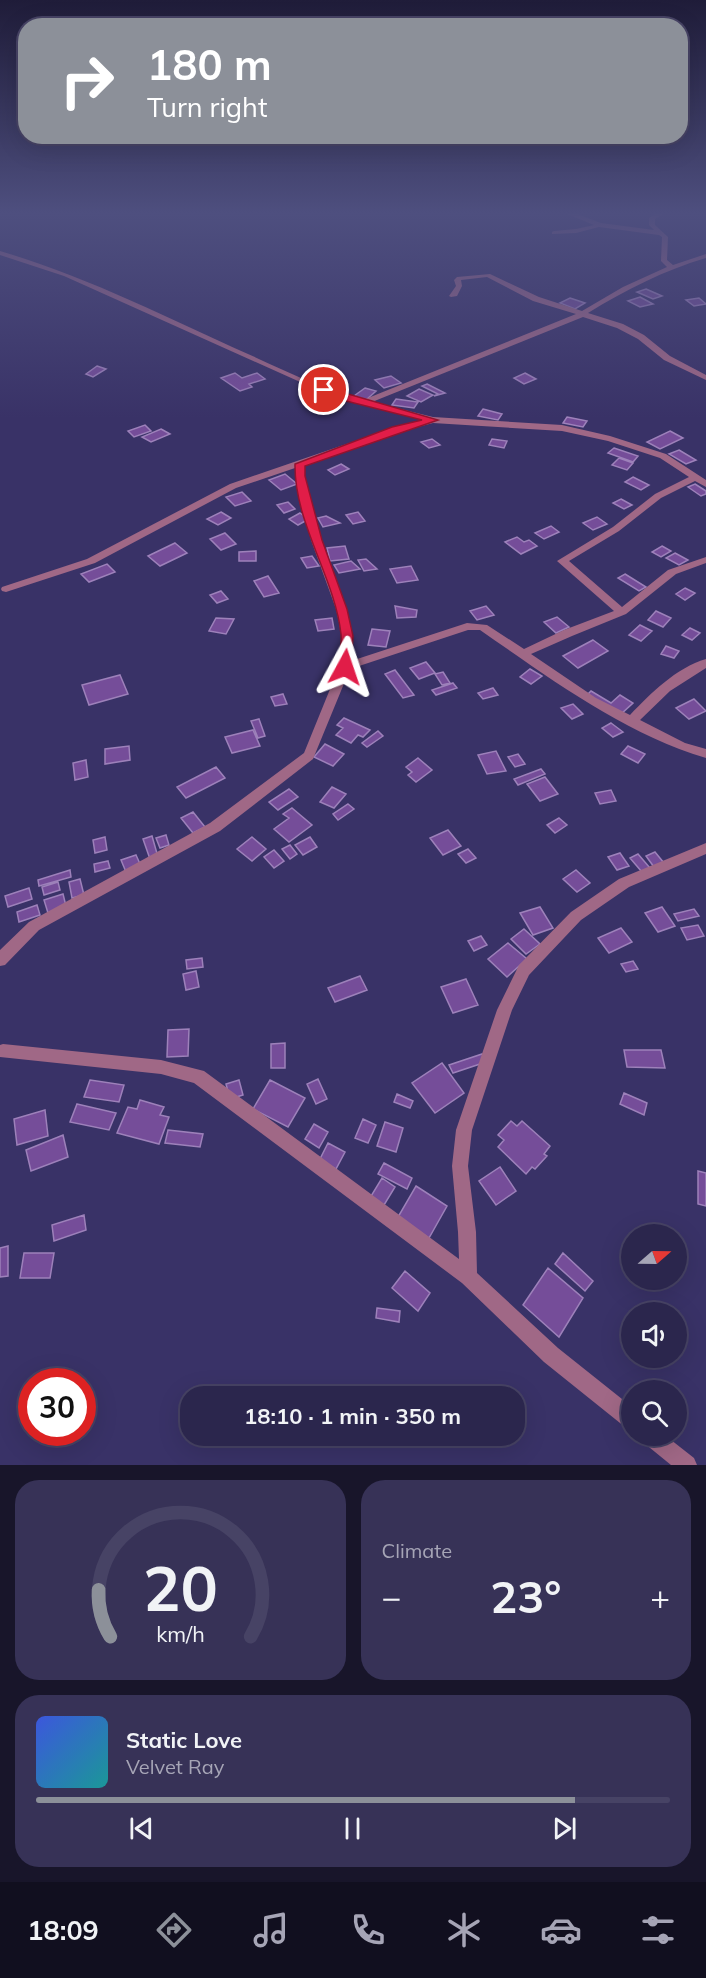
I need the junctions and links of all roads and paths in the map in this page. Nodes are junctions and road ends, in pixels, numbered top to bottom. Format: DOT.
graph roads {
  1 [pos="78,280"];
  2 [pos="457,280"];
  3 [pos="498,280"];
  4 [pos="645,280"];
  5 [pos="453,296"];
  6 [pos="580,315"];
  7 [pos="706,378"];
  8 [pos="365,402"];
  9 [pos="433,420"];
  10 [pos="300,464"];
  11 [pos="695,477"];
  12 [pos="706,484"];
  13 [pos="706,560"];
  14 [pos="6,589"];
  15 [pos="622,612"];
  16 [pos="525,653"];
  17 [pos="706,663"];
  18 [pos="345,667"];
  19 [pos="632,722"];
  20 [pos="706,754"];
  21 [pos="706,848"];
  22 [pos="0,960"];
  23 [pos="1,1050"];
  24 [pos="468,1277"];
  25 [pos="621,1411"];
  26 [pos="663,1446"];
  27 [pos="687,1465"];
  1 -- 8 [label="street"];
  2 -- 5 [label="street"];
  3 -- 6 [label="street"];
  4 -- 6 [label="street"];
  6 -- 7 [label="street"];
  6 -- 8 [label="street"];
  8 -- 9 [label="street"];
  9 -- 10 [label="street"];
  9 -- 11 [label="street"];
  10 -- 14 [label="street"];
  10 -- 18 [label="street"];
  11 -- 12 [label="street"];
  11 -- 15 [label="street"];
  13 -- 15 [label="street"];
  15 -- 16 [label="street"];
  16 -- 18 [label="street"];
  16 -- 19 [label="street"];
  17 -- 19 [label="street"];
  18 -- 22 [label="street"];
  19 -- 20 [label="street"];
  21 -- 24 [label="street"];
  23 -- 24 [label="street"];
  24 -- 25 [label="street"];
  26 -- 27 [label="street"];
}
